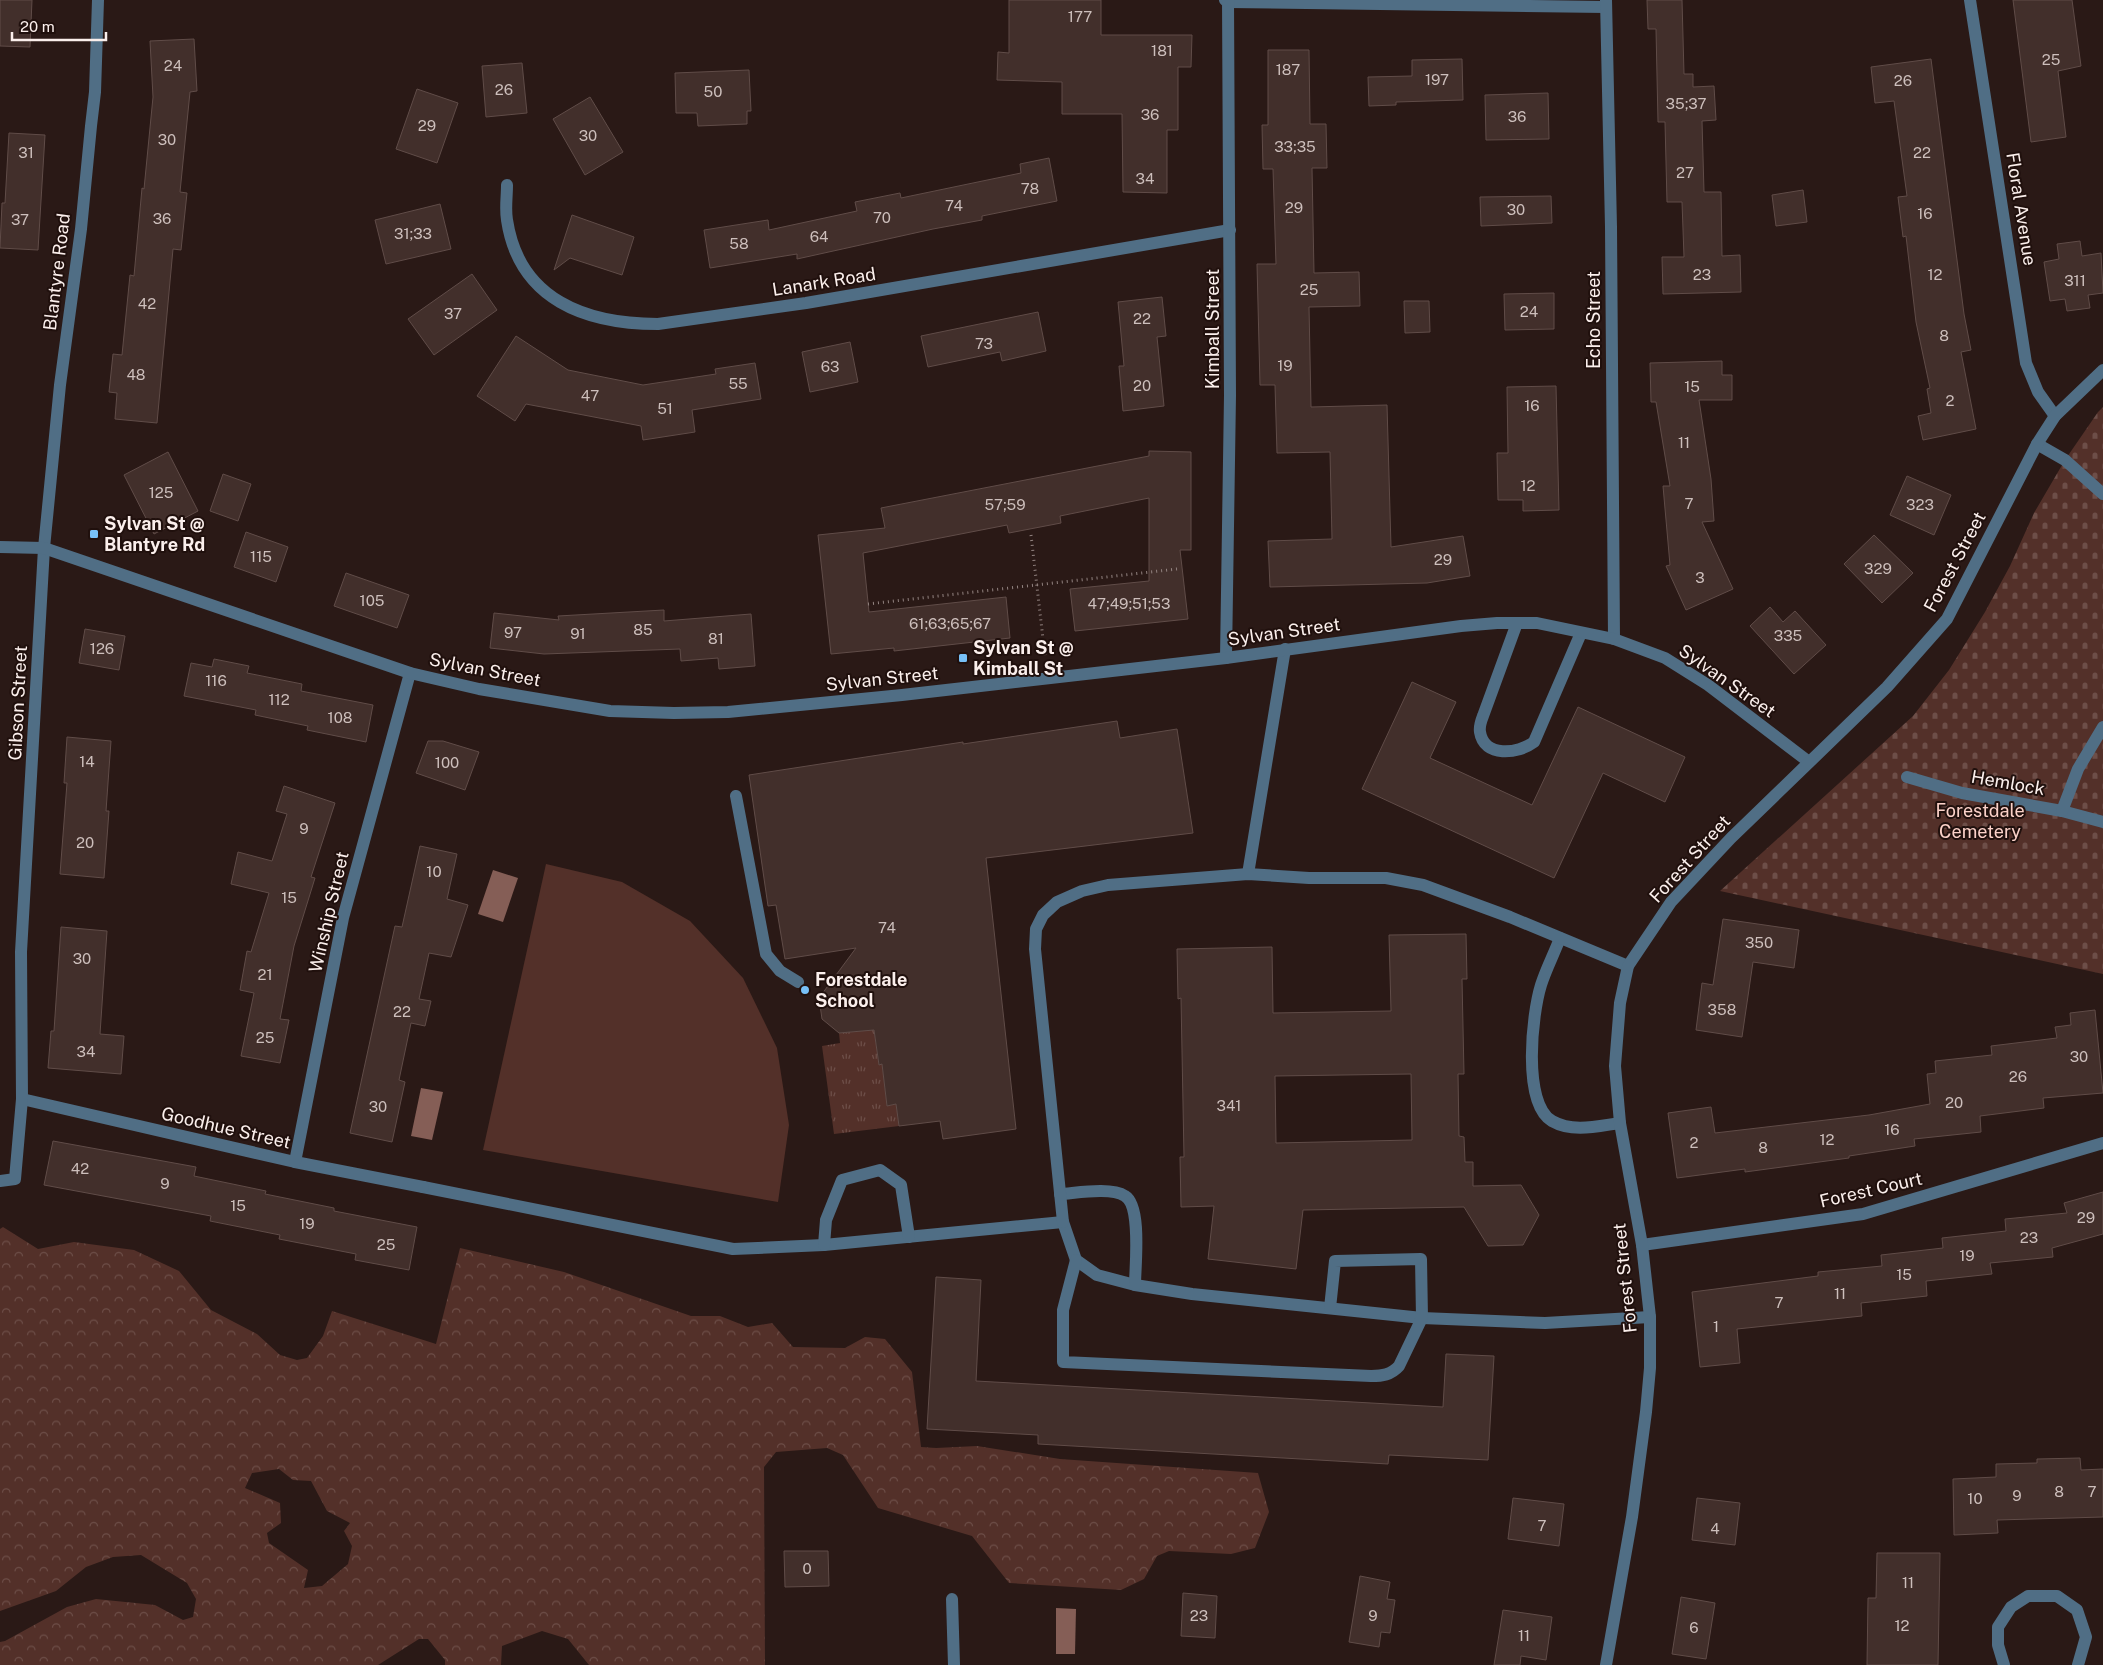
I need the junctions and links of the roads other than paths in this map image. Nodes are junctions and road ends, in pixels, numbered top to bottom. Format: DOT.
graph roads {
  1 [pos="98,0"];
  2 [pos="1970,0"];
  3 [pos="1227,1"];
  4 [pos="1606,4"];
  5 [pos="507,186"];
  6 [pos="1230,230"];
  7 [pos="2103,370"];
  8 [pos="2055,416"];
  9 [pos="2037,444"];
  10 [pos="2101,487"];
  11 [pos="0,548"];
  12 [pos="44,548"];
  13 [pos="1517,623"];
  14 [pos="1581,632"];
  15 [pos="1614,639"];
  16 [pos="1285,649"];
  17 [pos="1226,658"];
  18 [pos="410,673"];
  19 [pos="2103,726"];
  20 [pos="1810,762"];
  21 [pos="1907,777"];
  22 [pos="736,796"];
  23 [pos="2062,811"];
  24 [pos="2103,822"];
  25 [pos="1248,874"];
  26 [pos="1560,938"];
  27 [pos="1628,966"];
  28 [pos="798,982"];
  29 [pos="22,1099"];
  30 [pos="1620,1123"];
  31 [pos="2103,1143"];
  32 [pos="295,1162"];
  33 [pos="0,1181"];
  34 [pos="1060,1194"];
  35 [pos="1063,1222"];
  36 [pos="909,1237"];
  37 [pos="824,1245"];
  38 [pos="1642,1245"];
  39 [pos="1076,1260"];
  40 [pos="1135,1285"];
  41 [pos="1330,1308"];
  42 [pos="1650,1317"];
  43 [pos="1422,1318"];
  44 [pos="952,1600"];
  45 [pos="954,1665"];
  46 [pos="1606,1665"];
  47 [pos="2004,1665"];
  48 [pos="2078,1665"];
  1 -- 12 [label="street, Blantyre Road"];
  2 -- 8 [label="street, Floral Avenue"];
  3 -- 4 [label="street"];
  3 -- 6 [label="street, Kimball Street"];
  4 -- 15 [label="street, Echo Street"];
  5 -- 6 [label="street, Lanark Road"];
  6 -- 17 [label="street, Kimball Street"];
  7 -- 8 [label="street, Forest Street"];
  8 -- 9 [label="street, Forest Street"];
  9 -- 10 [label="street"];
  9 -- 20 [label="street, Forest Street"];
  11 -- 12 [label="street, Sylvan Street"];
  12 -- 18 [label="street, Sylvan Street"];
  12 -- 29 [label="street, Gibson Street"];
  13 -- 14 [label="street, Sylvan Street"];
  13 -- 14 [label="street"];
  13 -- 16 [label="street, Sylvan Street"];
  14 -- 15 [label="street, Sylvan Street"];
  15 -- 20 [label="street, Sylvan Street"];
  16 -- 17 [label="street, Sylvan Street"];
  16 -- 25 [label="street"];
  17 -- 18 [label="street, Sylvan Street"];
  18 -- 32 [label="street, Winship Street"];
  19 -- 23 [label="street"];
  20 -- 27 [label="street, Forest Street"];
  21 -- 23 [label="street, Hemlock"];
  22 -- 28 [label="street"];
  23 -- 24 [label="street, Hemlock"];
  25 -- 26 [label="street"];
  25 -- 34 [label="street"];
  26 -- 27 [label="street"];
  26 -- 30 [label="street"];
  27 -- 30 [label="street, Forest Street"];
  29 -- 32 [label="street, Goodhue Street"];
  29 -- 33 [label="street, Gibson Street"];
  30 -- 38 [label="street, Forest Street"];
  31 -- 38 [label="street, Forest Court"];
  32 -- 37 [label="street, Goodhue Street"];
  34 -- 35 [label="street"];
  34 -- 40 [label="street"];
  35 -- 36 [label="street, Goodhue Street"];
  35 -- 39 [label="street"];
  36 -- 37 [label="street, Goodhue Street"];
  36 -- 37 [label="street"];
  38 -- 42 [label="street, Forest Street"];
  39 -- 40 [label="street"];
  39 -- 43 [label="street"];
  40 -- 41 [label="street"];
  41 -- 43 [label="street"];
  41 -- 43 [label="street"];
  42 -- 43 [label="street"];
  42 -- 46 [label="street, Forest Street"];
  44 -- 45 [label="street"];
  47 -- 48 [label="street"];
}
